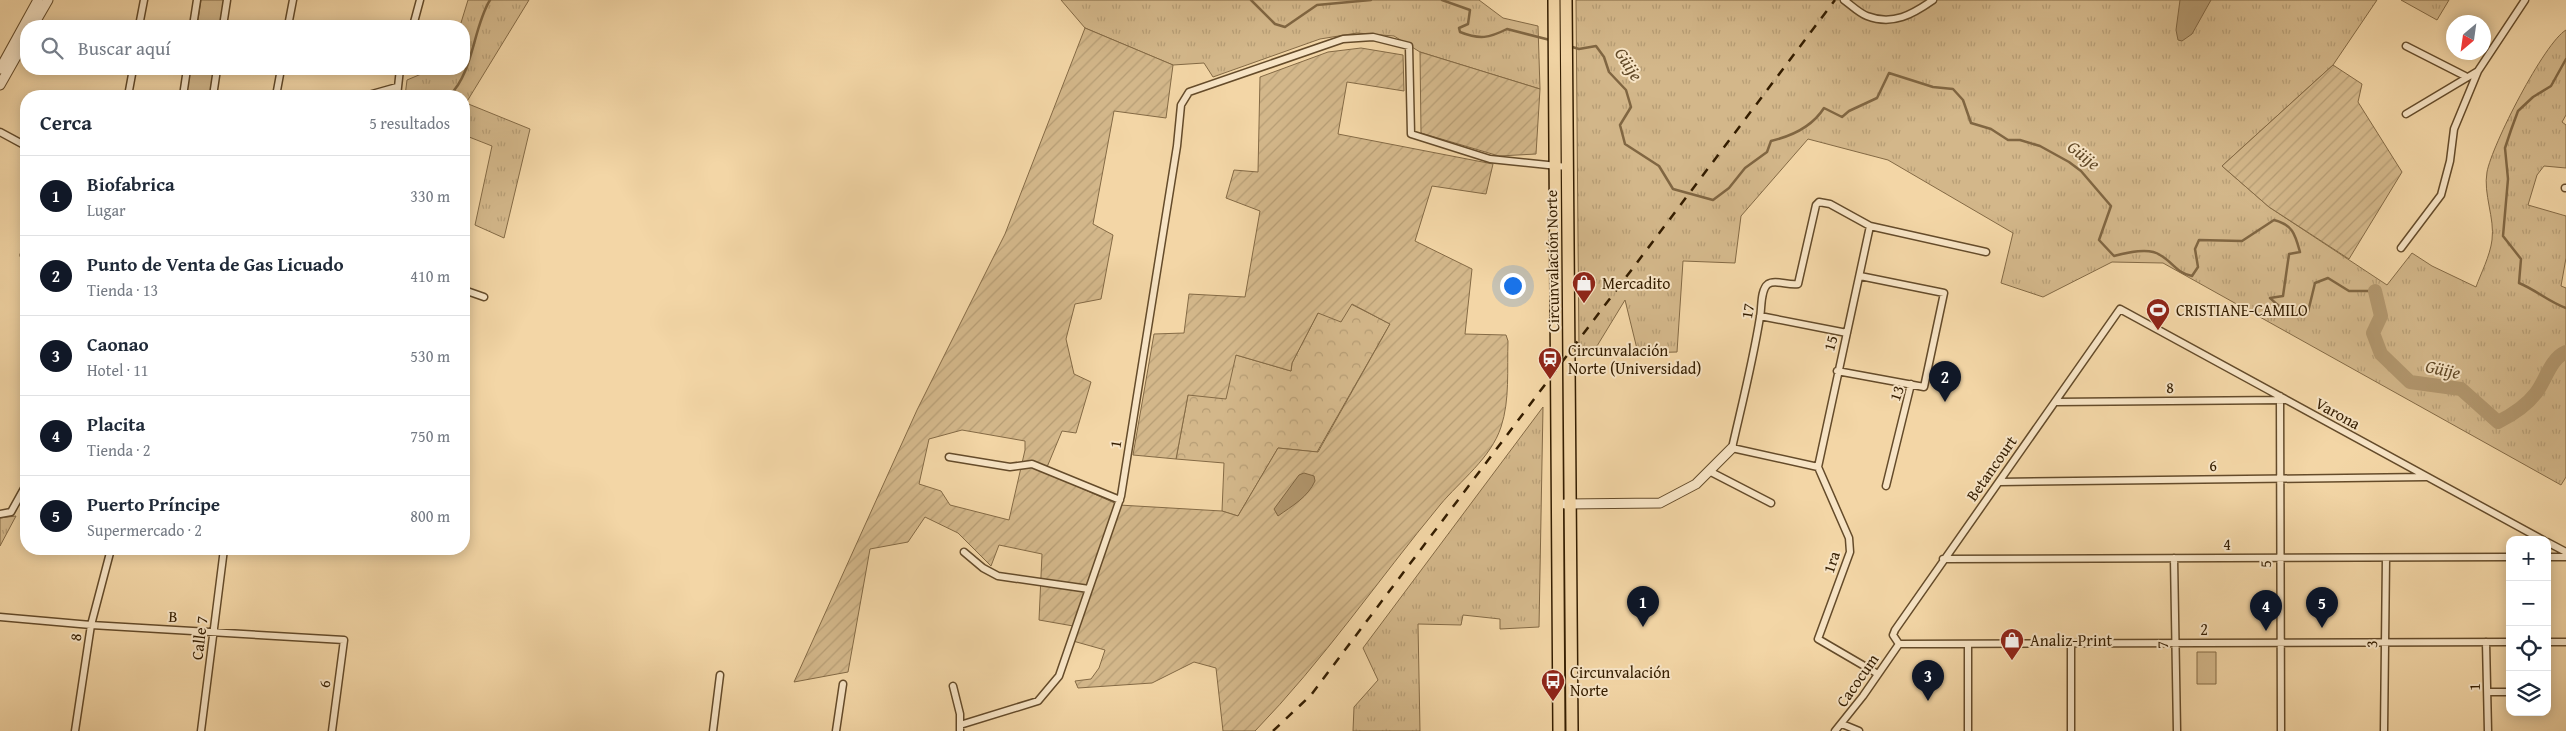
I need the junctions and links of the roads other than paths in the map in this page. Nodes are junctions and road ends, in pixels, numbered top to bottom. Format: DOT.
graph roads {
  1 [pos="38,0"];
  2 [pos="48,0"];
  3 [pos="144,0"];
  4 [pos="197,0"];
  5 [pos="227,0"];
  6 [pos="293,0"];
  7 [pos="420,0"];
  8 [pos="1554,0"];
  9 [pos="1566,0"];
  10 [pos="1844,0"];
  11 [pos="1933,0"];
  12 [pos="2525,0"];
  13 [pos="27,20"];
  14 [pos="36,20"];
  15 [pos="141,20"];
  16 [pos="194,20"];
  17 [pos="224,20"];
  18 [pos="289,20"];
  19 [pos="415,20"];
  20 [pos="20,33"];
  21 [pos="1560,33"];
  22 [pos="2406,46"];
  23 [pos="20,50"];
  24 [pos="0,69"];
  25 [pos="2478,71"];
  26 [pos="131,75"];
  27 [pos="186,75"];
  28 [pos="216,75"];
  29 [pos="280,75"];
  30 [pos="399,75"];
  31 [pos="2465,76"];
  32 [pos="0,85"];
  33 [pos="397,88"];
  34 [pos="129,90"];
  35 [pos="184,90"];
  36 [pos="214,90"];
  37 [pos="277,90"];
  38 [pos="389,90"];
  39 [pos="2406,114"];
  40 [pos="0,132"];
  41 [pos="20,143"];
  42 [pos="1561,166"];
  43 [pos="1870,226"];
  44 [pos="2401,248"];
  45 [pos="1986,252"];
  46 [pos="1860,276"];
  47 [pos="470,292"];
  48 [pos="484,297"];
  49 [pos="2120,309"];
  50 [pos="1760,316"];
  51 [pos="1847,333"];
  52 [pos="1837,371"];
  53 [pos="1911,384"];
  54 [pos="2282,399"];
  55 [pos="2055,402"];
  56 [pos="1732,448"];
  57 [pos="949,457"];
  58 [pos="1818,467"];
  59 [pos="1709,471"];
  60 [pos="2427,477"];
  61 [pos="2279,478"];
  62 [pos="1998,482"];
  63 [pos="1886,486"];
  64 [pos="20,496"];
  65 [pos="1120,500"];
  66 [pos="1570,503"];
  67 [pos="1771,503"];
  68 [pos="1558,504"];
  69 [pos="0,514"];
  70 [pos="2537,536"];
  71 [pos="2551,544"];
  72 [pos="964,552"];
  73 [pos="2566,552"];
  74 [pos="109,555"];
  75 [pos="223,555"];
  76 [pos="2506,557"];
  77 [pos="2551,557"];
  78 [pos="2566,557"];
  79 [pos="2174,558"];
  80 [pos="2279,558"];
  81 [pos="2386,558"];
  82 [pos="1943,559"];
  83 [pos="1089,589"];
  84 [pos="0,617"];
  85 [pos="90,625"];
  86 [pos="214,632"];
  87 [pos="344,640"];
  88 [pos="2384,642"];
  89 [pos="2486,642"];
  90 [pos="2506,642"];
  91 [pos="2551,642"];
  92 [pos="2566,642"];
  93 [pos="2175,643"];
  94 [pos="2280,643"];
  95 [pos="1899,644"];
  96 [pos="1968,644"];
  97 [pos="2071,644"];
  98 [pos="1878,674"];
  99 [pos="720,675"];
  100 [pos="843,684"];
  101 [pos="953,686"];
  102 [pos="2488,692"];
  103 [pos="2506,692"];
  104 [pos="1842,724"];
  105 [pos="960,728"];
  106 [pos="75,731"];
  107 [pos="201,731"];
  108 [pos="332,731"];
  109 [pos="713,731"];
  110 [pos="836,731"];
  111 [pos="1559,731"];
  112 [pos="1572,731"];
  113 [pos="1835,731"];
  114 [pos="1859,731"];
  115 [pos="1968,731"];
  116 [pos="2071,731"];
  117 [pos="2177,731"];
  118 [pos="2280,731"];
  119 [pos="2384,731"];
  120 [pos="2488,731"];
  1 -- 13 [label="street"];
  2 -- 14 [label="street"];
  3 -- 15 [label="street"];
  4 -- 16 [label="street"];
  5 -- 17 [label="street"];
  6 -- 18 [label="street"];
  7 -- 19 [label="street"];
  8 -- 21 [label="highway, Circunvalación Norte"];
  9 -- 21 [label="highway, Circunvalación Norte"];
  10 -- 11 [label="street"];
  12 -- 25 [label="street"];
  20 -- 24 [label="street"];
  21 -- 42 [label="highway, Circunvalación Norte"];
  22 -- 31 [label="street"];
  23 -- 32 [label="street"];
  25 -- 31 [label="street"];
  25 -- 44 [label="street"];
  26 -- 34 [label="street"];
  27 -- 35 [label="street"];
  28 -- 36 [label="street"];
  29 -- 37 [label="street"];
  30 -- 33 [label="street"];
  31 -- 39 [label="street"];
  33 -- 38 [label="street"];
  40 -- 41 [label="street"];
  42 -- 65 [label="street, 1"];
  42 -- 66 [label="highway, Circunvalación Norte"];
  42 -- 68 [label="highway, Circunvalación Norte"];
  43 -- 45 [label="street"];
  43 -- 46 [label="street, 15"];
  43 -- 50 [label="street, 17"];
  46 -- 51 [label="street, 15"];
  46 -- 53 [label="street, 13"];
  47 -- 48 [label="street"];
  49 -- 54 [label="street, Varona"];
  49 -- 55 [label="street, Betancourt"];
  50 -- 51 [label="street"];
  50 -- 56 [label="street, 17"];
  51 -- 52 [label="street, 15"];
  52 -- 53 [label="street"];
  52 -- 58 [label="street, 15"];
  53 -- 63 [label="street, 13"];
  54 -- 55 [label="street, 8"];
  54 -- 60 [label="street, Varona"];
  54 -- 61 [label="street, 5"];
  55 -- 62 [label="street, Betancourt"];
  56 -- 58 [label="street"];
  56 -- 59 [label="street"];
  57 -- 65 [label="street"];
  58 -- 98 [label="street, 1ra"];
  59 -- 66 [label="street"];
  59 -- 67 [label="street"];
  60 -- 61 [label="street, 6"];
  60 -- 70 [label="street, Varona"];
  61 -- 62 [label="street, 6"];
  61 -- 80 [label="street, 5"];
  62 -- 82 [label="street, Betancourt"];
  64 -- 69 [label="street"];
  65 -- 83 [label="street, 1"];
  66 -- 68 [label="street"];
  66 -- 112 [label="highway, Circunvalación Norte"];
  68 -- 111 [label="highway, Circunvalación Norte"];
  71 -- 73 [label="street"];
  72 -- 83 [label="street"];
  74 -- 85 [label="street, 8"];
  75 -- 86 [label="street, Calle 7"];
  76 -- 81 [label="street, 4"];
  77 -- 78 [label="street"];
  79 -- 80 [label="street, 4"];
  79 -- 82 [label="street, 4"];
  79 -- 93 [label="street, 7"];
  80 -- 81 [label="street, 4"];
  80 -- 94 [label="street, 5"];
  81 -- 88 [label="street, 3"];
  82 -- 95 [label="street, Betancourt"];
  83 -- 105 [label="street, 1"];
  84 -- 85 [label="street, B"];
  85 -- 86 [label="street, B"];
  85 -- 106 [label="street, 8"];
  86 -- 87 [label="street, B"];
  86 -- 107 [label="street, Calle 7"];
  87 -- 108 [label="street, 6"];
  88 -- 89 [label="street, 2"];
  88 -- 94 [label="street, 2"];
  88 -- 119 [label="street, 3"];
  89 -- 90 [label="street, 2"];
  89 -- 102 [label="street, 1"];
  91 -- 92 [label="street"];
  93 -- 94 [label="street, 2"];
  93 -- 97 [label="street, 2"];
  93 -- 117 [label="street, 7"];
  94 -- 118 [label="street, 5"];
  95 -- 96 [label="street, 2"];
  95 -- 98 [label="street, Cacocum"];
  96 -- 97 [label="street, 2"];
  96 -- 115 [label="street"];
  97 -- 116 [label="street"];
  98 -- 104 [label="street, Cacocum"];
  99 -- 109 [label="street"];
  100 -- 110 [label="street"];
  101 -- 105 [label="street"];
  102 -- 103 [label="street"];
  102 -- 120 [label="street, 1"];
  104 -- 113 [label="street, Cacocum"];
  104 -- 114 [label="street"];
}
